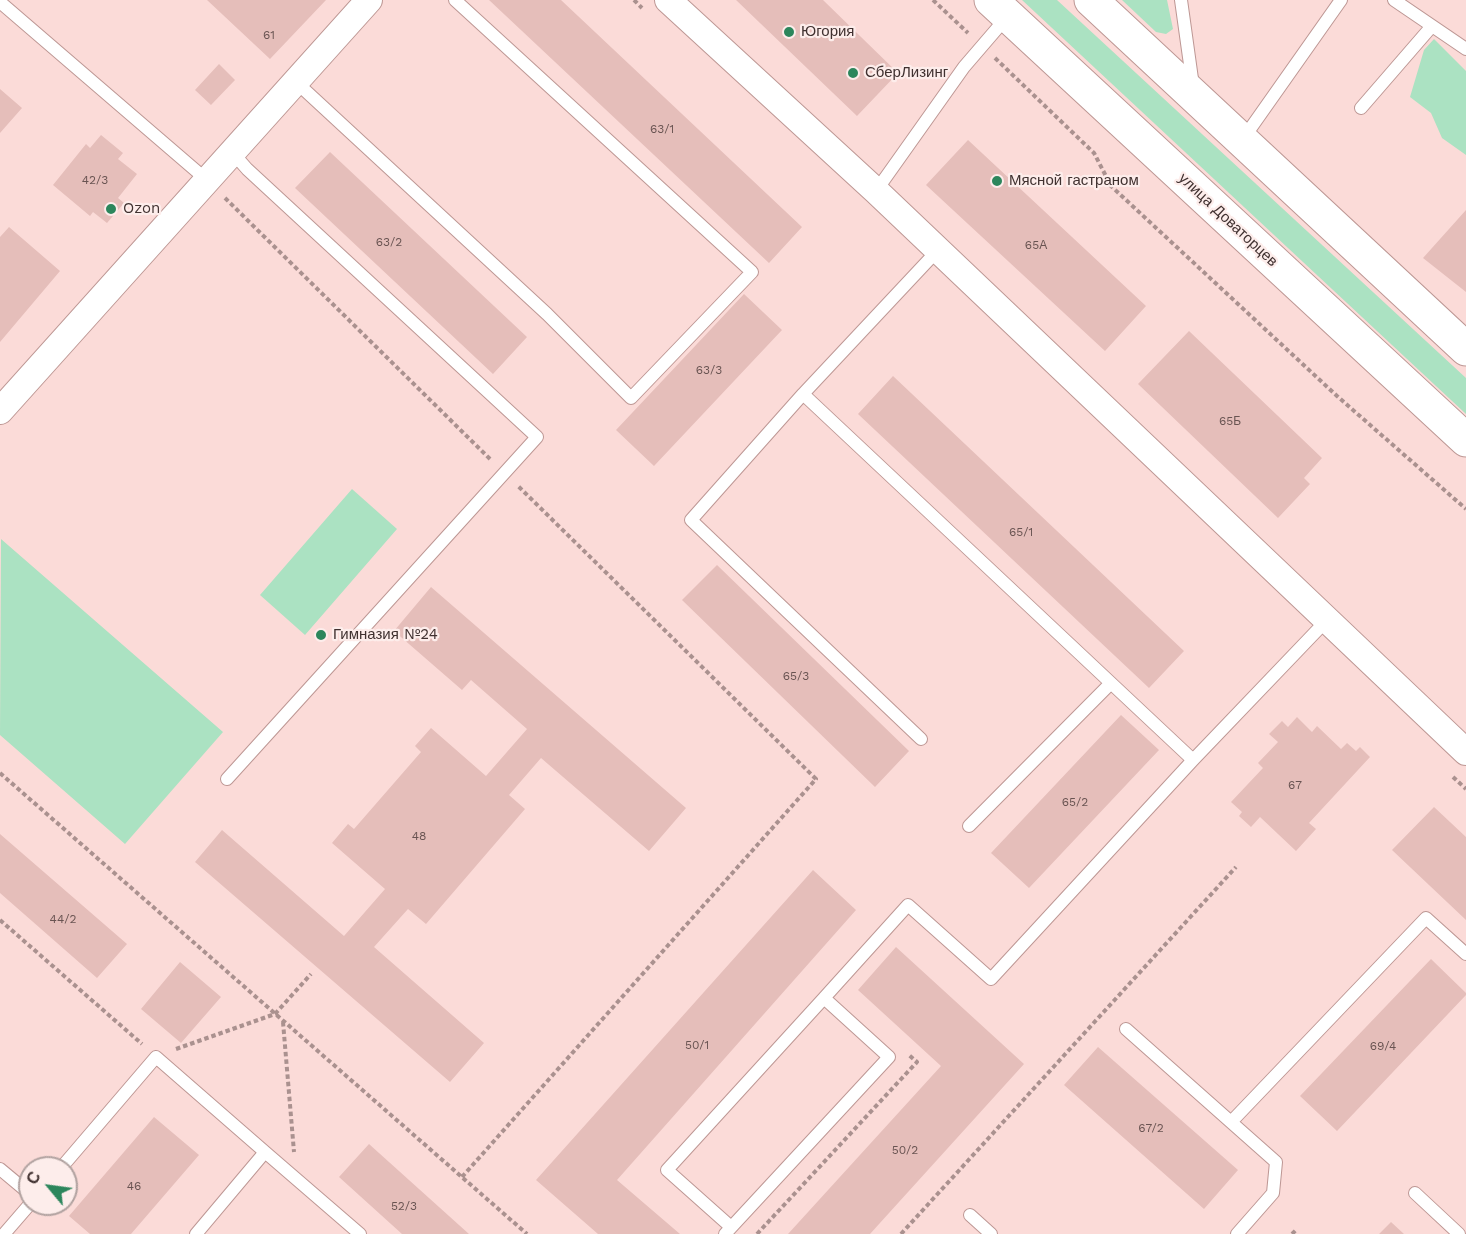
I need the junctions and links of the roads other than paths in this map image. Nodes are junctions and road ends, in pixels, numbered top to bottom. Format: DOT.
graph roads {
  1 [pos="369,0"];
  2 [pos="455,0"];
  3 [pos="668,0"];
  4 [pos="1091,0"];
  5 [pos="1182,0"];
  6 [pos="1341,0"];
  7 [pos="1394,0"];
  8 [pos="0,2"];
  9 [pos="999,8"];
  10 [pos="1432,26"];
  11 [pos="1466,49"];
  12 [pos="296,82"];
  13 [pos="1195,96"];
  14 [pos="1361,108"];
  15 [pos="1242,141"];
  16 [pos="232,153"];
  17 [pos="208,181"];
  18 [pos="876,190"];
  19 [pos="938,250"];
  20 [pos="1466,349"];
  21 [pos="803,394"];
  22 [pos="0,411"];
  23 [pos="1466,440"];
  24 [pos="1327,620"];
  25 [pos="1111,683"];
  26 [pos="921,739"];
  27 [pos="1466,752"];
  28 [pos="1193,760"];
  29 [pos="227,779"];
  30 [pos="969,826"];
  31 [pos="1466,954"];
  32 [pos="824,998"];
  33 [pos="1126,1029"];
  34 [pos="1232,1121"];
  35 [pos="266,1152"];
  36 [pos="71,1156"];
  37 [pos="0,1169"];
  38 [pos="18,1184"];
  39 [pos="1415,1193"];
  40 [pos="970,1215"];
  41 [pos="20,1216"];
  42 [pos="728,1231"];
  43 [pos="4,1234"];
  44 [pos="196,1234"];
  45 [pos="360,1234"];
  46 [pos="991,1234"];
  47 [pos="1237,1234"];
  48 [pos="1459,1234"];
  1 -- 12 [label="street"];
  2 -- 12 [label="lane"];
  3 -- 18 [label="street"];
  4 -- 13 [label="main road"];
  5 -- 13 [label="lane"];
  6 -- 15 [label="lane"];
  7 -- 10 [label="lane"];
  8 -- 17 [label="lane"];
  9 -- 18 [label="lane"];
  9 -- 23 [label="main road, улица Доваторцев"];
  10 -- 11 [label="lane"];
  10 -- 14 [label="lane"];
  12 -- 16 [label="street"];
  13 -- 15 [label="main road"];
  15 -- 20 [label="main road"];
  16 -- 17 [label="street"];
  16 -- 29 [label="lane"];
  17 -- 22 [label="street"];
  18 -- 19 [label="street"];
  19 -- 21 [label="lane"];
  19 -- 24 [label="street"];
  21 -- 25 [label="lane"];
  21 -- 26 [label="lane"];
  24 -- 27 [label="street"];
  24 -- 28 [label="lane"];
  25 -- 28 [label="lane"];
  25 -- 30 [label="lane"];
  28 -- 32 [label="lane"];
  31 -- 34 [label="lane"];
  32 -- 42 [label="lane"];
  32 -- 42 [label="lane"];
  33 -- 34 [label="lane"];
  34 -- 47 [label="lane"];
  35 -- 36 [label="lane"];
  35 -- 44 [label="lane"];
  35 -- 45 [label="lane"];
  37 -- 38 [label="lane"];
  39 -- 48 [label="lane"];
  40 -- 46 [label="lane"];
  41 -- 43 [label="lane"];
}
